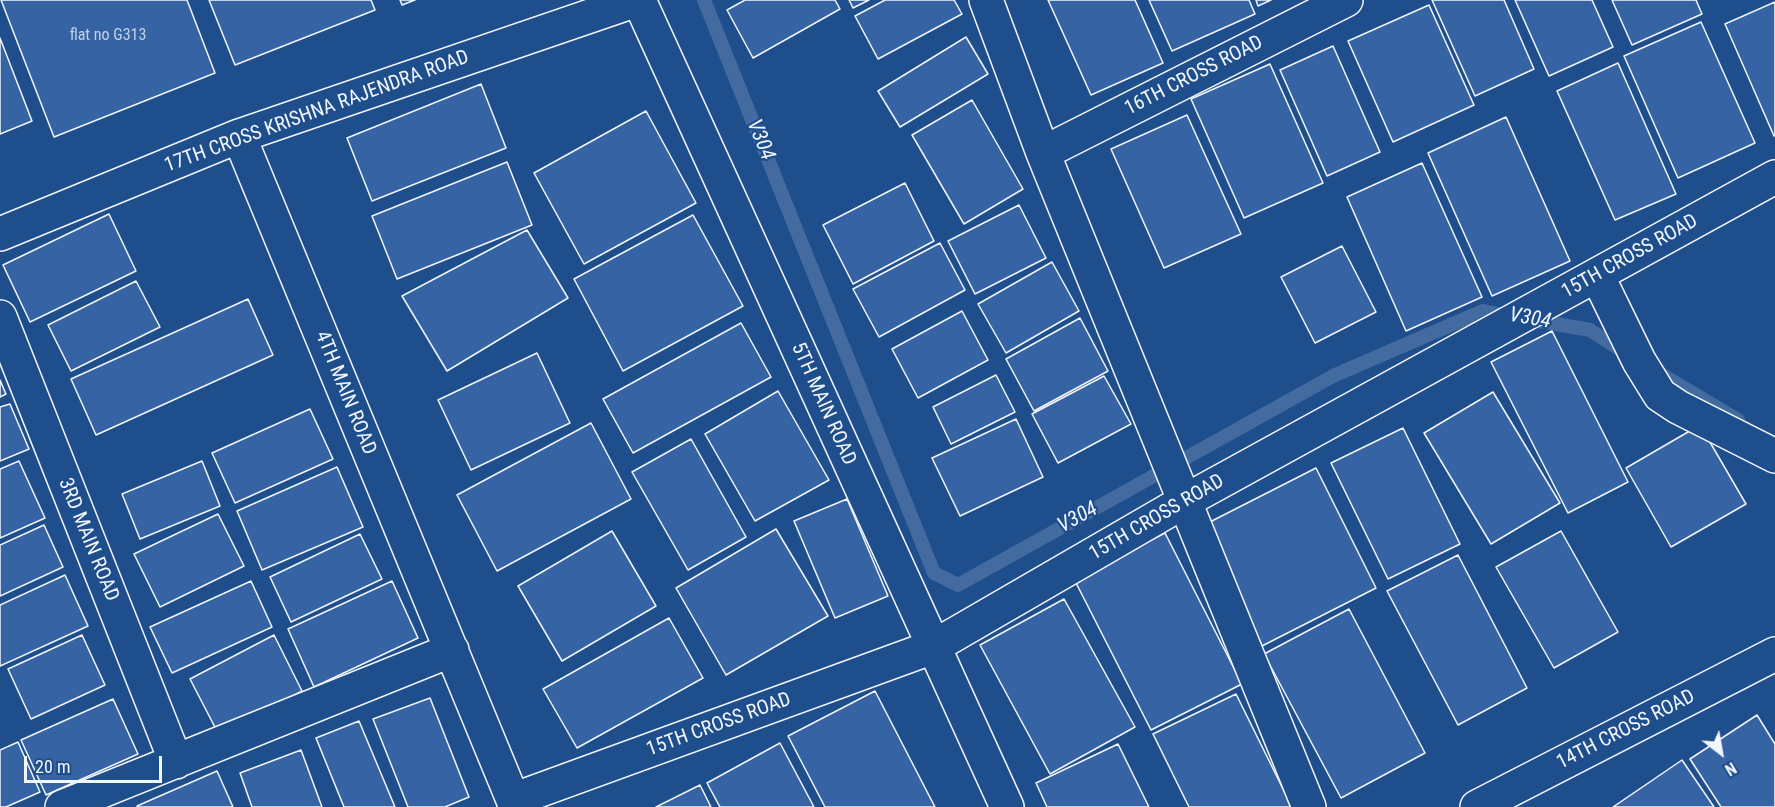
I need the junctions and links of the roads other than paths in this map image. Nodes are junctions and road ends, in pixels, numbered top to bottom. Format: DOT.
graph roads {
  1 [pos="638,0"];
  2 [pos="986,0"];
  3 [pos="1346,0"];
  4 [pos="239,136"];
  5 [pos="1043,153"];
  6 [pos="1775,177"];
  7 [pos="0,234"];
  8 [pos="1597,275"];
  9 [pos="0,317"];
  10 [pos="1775,456"];
  11 [pos="1185,501"];
  12 [pos="933,647"];
  13 [pos="452,650"];
  14 [pos="1775,654"];
  15 [pos="177,762"];
  16 [pos="514,803"];
  17 [pos="62,807"];
  18 [pos="1007,807"];
  19 [pos="1309,807"];
  20 [pos="1477,807"];
  1 -- 4 [label="street, 17TH CROSS KRISHNA RAJENDRA ROAD"];
  1 -- 12 [label="street, 5TH MAIN ROAD"];
  2 -- 5 [label="street"];
  3 -- 5 [label="street, 16TH CROSS ROAD"];
  4 -- 7 [label="street, 17TH CROSS KRISHNA RAJENDRA ROAD"];
  4 -- 13 [label="street, 4TH MAIN ROAD"];
  5 -- 11 [label="street"];
  6 -- 8 [label="street, 15TH CROSS ROAD"];
  8 -- 10 [label="street"];
  8 -- 11 [label="street, 15TH CROSS ROAD"];
  9 -- 15 [label="street, 3RD MAIN ROAD"];
  11 -- 12 [label="street, 15TH CROSS ROAD"];
  11 -- 19 [label="street"];
  12 -- 16 [label="street, 15TH CROSS ROAD"];
  12 -- 18 [label="street, 5TH MAIN ROAD"];
  13 -- 15 [label="street"];
  13 -- 16 [label="street, 4TH MAIN ROAD"];
  14 -- 20 [label="street, 14TH CROSS ROAD"];
  15 -- 17 [label="street"];
}
